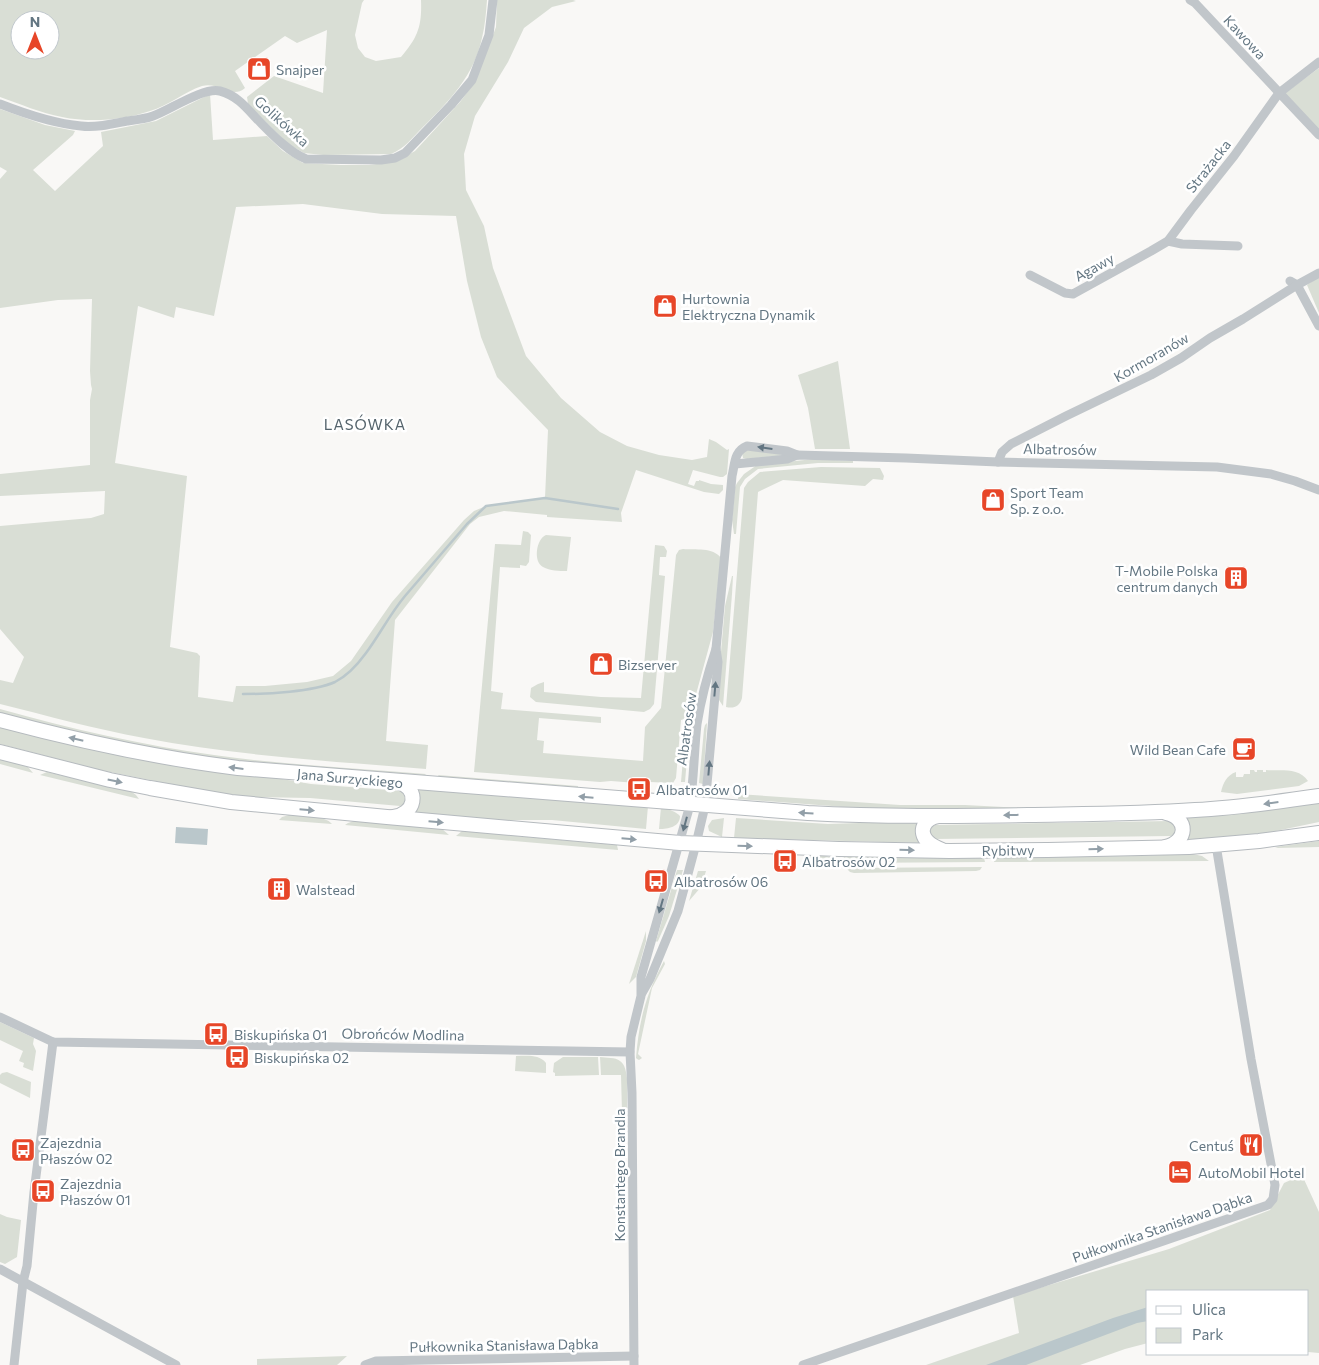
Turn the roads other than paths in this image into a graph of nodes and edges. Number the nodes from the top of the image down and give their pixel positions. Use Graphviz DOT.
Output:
graph roads {
  1 [pos="493,0"];
  2 [pos="1190,0"];
  3 [pos="1319,62"];
  4 [pos="1279,93"];
  5 [pos="0,104"];
  6 [pos="1319,135"];
  7 [pos="1168,240"];
  8 [pos="1238,246"];
  9 [pos="1319,273"];
  10 [pos="1030,275"];
  11 [pos="1293,283"];
  12 [pos="1319,326"];
  13 [pos="797,456"];
  14 [pos="736,459"];
  15 [pos="998,462"];
  16 [pos="1319,490"];
  17 [pos="716,649"];
  18 [pos="0,720"];
  19 [pos="0,752"];
  20 [pos="395,781"];
  21 [pos="1319,796"];
  22 [pos="690,805"];
  23 [pos="705,806"];
  24 [pos="1162,812"];
  25 [pos="938,816"];
  26 [pos="387,817"];
  27 [pos="1319,833"];
  28 [pos="680,843"];
  29 [pos="696,844"];
  30 [pos="1216,845"];
  31 [pos="1162,848"];
  32 [pos="950,851"];
  33 [pos="641,996"];
  34 [pos="0,1017"];
  35 [pos="53,1042"];
  36 [pos="630,1052"];
  37 [pos="0,1270"];
  38 [pos="23,1282"];
  39 [pos="634,1360"];
  40 [pos="14,1365"];
  41 [pos="176,1365"];
  42 [pos="365,1365"];
  43 [pos="803,1365"];
  1 -- 5 [label="street, Golikówka"];
  2 -- 4 [label="street, Kawowa"];
  3 -- 4 [label="street, Strażacka"];
  4 -- 6 [label="street, Kawowa"];
  4 -- 7 [label="street, Strażacka"];
  7 -- 8 [label="street"];
  7 -- 10 [label="street, Agawy"];
  9 -- 11 [label="street, Kormoranów"];
  11 -- 12 [label="street"];
  11 -- 15 [label="street, Kormoranów"];
  13 -- 14 [label="street, Albatrosów"];
  13 -- 14 [label="street, Albatrosów, one-way"];
  13 -- 15 [label="street, Albatrosów"];
  14 -- 17 [label="street, Albatrosów"];
  15 -- 16 [label="street, Albatrosów"];
  17 -- 22 [label="street, Albatrosów"];
  23 -- 17 [label="street, Albatrosów, one-way"];
  20 -- 18 [label="main road, Jana Surzyckiego, one-way"];
  19 -- 26 [label="main road, one-way"];
  22 -- 20 [label="main road, Jana Surzyckiego, one-way"];
  20 -- 26 [label="main road"];
  21 -- 24 [label="main road, one-way"];
  22 -- 23 [label="main road, Jana Surzyckiego"];
  22 -- 28 [label="street, Albatrosów, one-way"];
  25 -- 23 [label="main road, one-way"];
  23 -- 29 [label="street, Albatrosów"];
  24 -- 25 [label="main road, one-way"];
  24 -- 31 [label="main road"];
  25 -- 32 [label="main road"];
  26 -- 28 [label="main road, one-way"];
  27 -- 30 [label="main road, Rybitwy"];
  28 -- 29 [label="main road"];
  28 -- 33 [label="street, Konstantego Brandla, one-way"];
  29 -- 32 [label="main road, Rybitwy, one-way"];
  29 -- 33 [label="street, Konstantego Brandla"];
  30 -- 31 [label="main road, Rybitwy"];
  30 -- 43 [label="street, Pułkownika Stanisława Dąbka"];
  32 -- 31 [label="main road, Rybitwy, one-way"];
  33 -- 36 [label="street, Konstantego Brandla"];
  34 -- 35 [label="street, Obrońców Modlina"];
  35 -- 36 [label="street, Obrońców Modlina"];
  35 -- 38 [label="street"];
  36 -- 39 [label="street, Konstantego Brandla"];
  37 -- 38 [label="street"];
  38 -- 40 [label="street"];
  38 -- 41 [label="street"];
  39 -- 42 [label="street, Pułkownika Stanisława Dąbka"];
}
